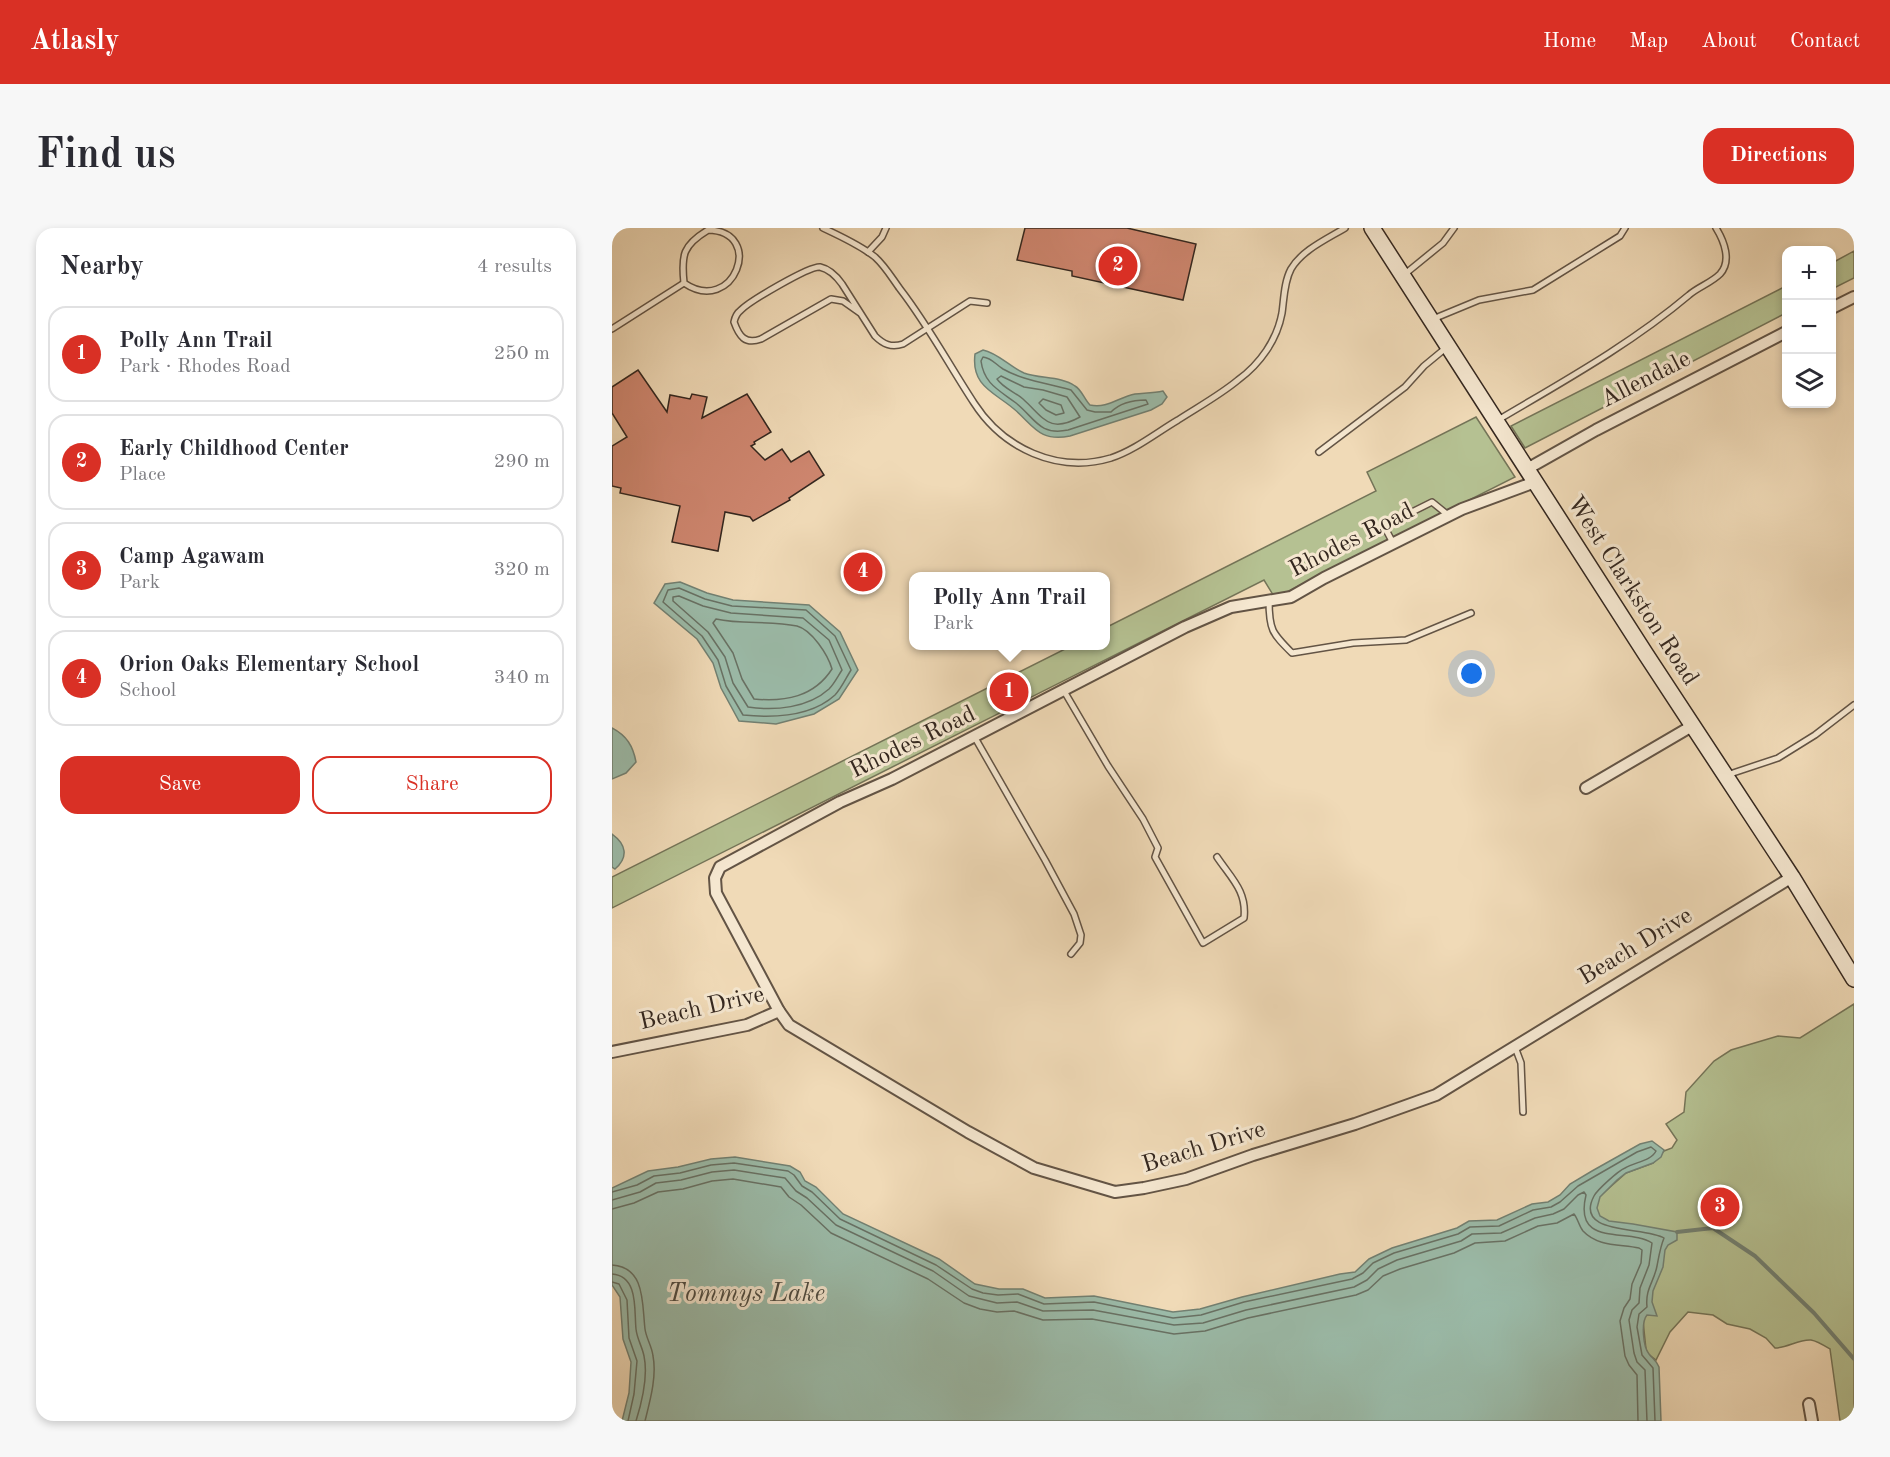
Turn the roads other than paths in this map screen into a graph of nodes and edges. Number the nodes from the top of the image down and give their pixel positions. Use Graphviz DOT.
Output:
graph roads {
  1 [pos="824,228"];
  2 [pos="886,228"];
  3 [pos="1345,228"];
  4 [pos="1372,228"];
  5 [pos="1454,228"];
  6 [pos="1625,228"];
  7 [pos="1716,228"];
  8 [pos="868,252"];
  9 [pos="1403,276"];
  10 [pos="684,283"];
  11 [pos="1854,297"];
  12 [pos="987,303"];
  13 [pos="1836,307"];
  14 [pos="860,313"];
  15 [pos="1431,320"];
  16 [pos="928,328"];
  17 [pos="612,329"];
  18 [pos="1782,334"];
  19 [pos="1448,346"];
  20 [pos="1497,421"];
  21 [pos="1319,452"];
  22 [pos="1527,468"];
  23 [pos="1535,482"];
  24 [pos="1449,516"];
  25 [pos="1393,543"];
  26 [pos="1269,600"];
  27 [pos="1471,613"];
  28 [pos="1064,691"];
  29 [pos="1854,705"];
  30 [pos="1692,726"];
  31 [pos="974,736"];
  32 [pos="1726,776"];
  33 [pos="1586,788"];
  34 [pos="1217,857"];
  35 [pos="1792,877"];
  36 [pos="1071,954"];
  37 [pos="1854,979"];
  38 [pos="779,1011"];
  39 [pos="1515,1047"];
  40 [pos="612,1052"];
  41 [pos="1523,1112"];
  42 [pos="1809,1404"];
  43 [pos="1812,1421"];
  1 -- 8 [label="lane"];
  2 -- 8 [label="lane"];
  3 -- 16 [label="lane"];
  4 -- 9 [label="main road, West Clarkston Road"];
  5 -- 9 [label="lane"];
  6 -- 15 [label="lane"];
  7 -- 20 [label="lane"];
  8 -- 16 [label="lane"];
  9 -- 15 [label="main road, West Clarkston Road"];
  10 -- 10 [label="lane"];
  10 -- 17 [label="lane"];
  11 -- 13 [label="street"];
  12 -- 16 [label="lane"];
  14 -- 14 [label="lane"];
  14 -- 16 [label="lane"];
  15 -- 19 [label="main road, West Clarkston Road"];
  18 -- 22 [label="street, Allendale"];
  19 -- 20 [label="main road, West Clarkston Road"];
  19 -- 21 [label="lane"];
  20 -- 22 [label="main road, West Clarkston Road"];
  22 -- 23 [label="main road, West Clarkston Road"];
  23 -- 24 [label="street, Rhodes Road"];
  23 -- 30 [label="main road, West Clarkston Road"];
  24 -- 25 [label="street, Rhodes Road"];
  24 -- 25 [label="lane"];
  25 -- 26 [label="street, Rhodes Road"];
  26 -- 27 [label="lane"];
  26 -- 28 [label="street, Rhodes Road"];
  28 -- 31 [label="street, Rhodes Road"];
  28 -- 34 [label="lane"];
  29 -- 32 [label="lane"];
  30 -- 32 [label="main road, West Clarkston Road"];
  30 -- 33 [label="street"];
  31 -- 36 [label="lane"];
  31 -- 38 [label="street, Rhodes Road"];
  32 -- 35 [label="main road, West Clarkston Road"];
  35 -- 37 [label="main road, West Clarkston Road"];
  35 -- 39 [label="street, Beach Drive"];
  38 -- 39 [label="street, Beach Drive"];
  38 -- 40 [label="street, Beach Drive"];
  39 -- 41 [label="lane"];
  42 -- 43 [label="street"];
}
